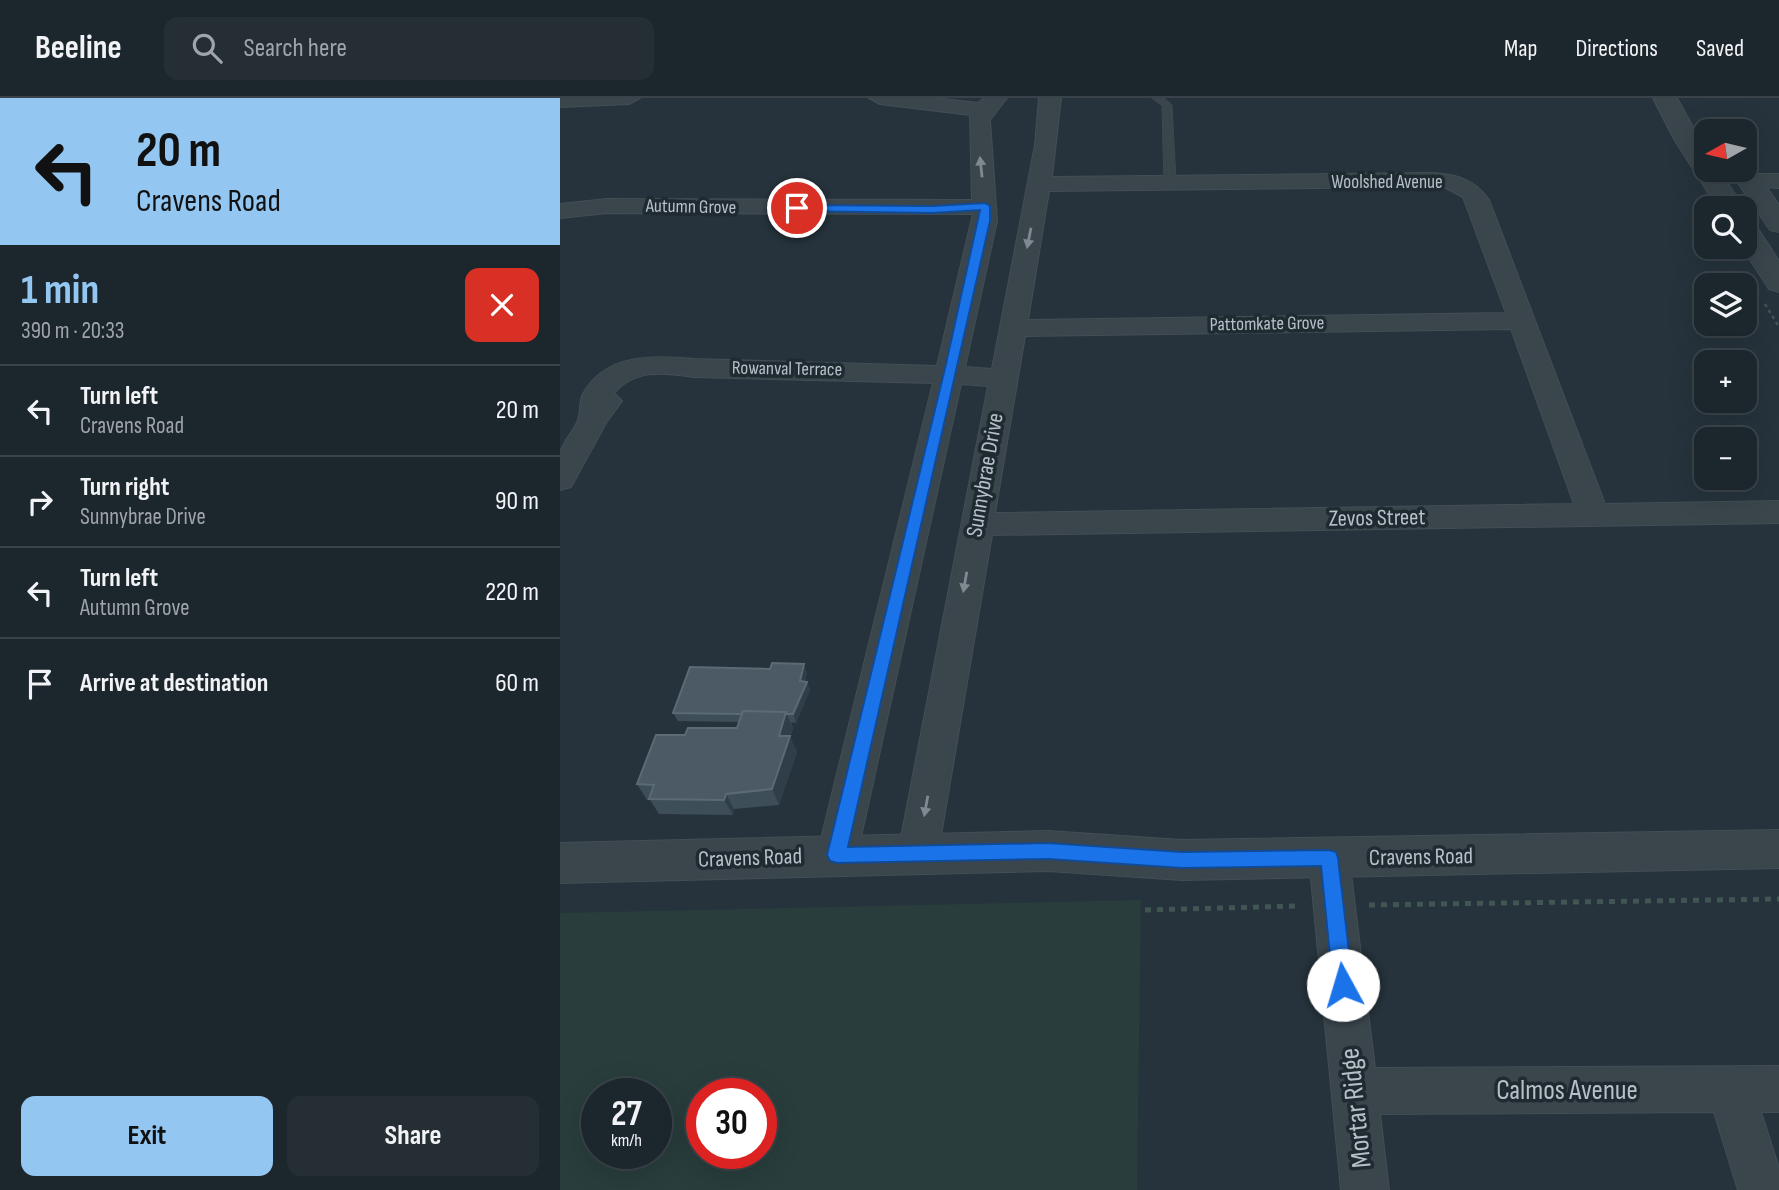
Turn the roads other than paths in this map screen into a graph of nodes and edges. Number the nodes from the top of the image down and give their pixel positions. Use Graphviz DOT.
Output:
graph roads {
  1 [pos="629,98"];
  2 [pos="880,98"];
  3 [pos="1050,98"];
  4 [pos="1157,98"];
  5 [pos="1665,98"];
  6 [pos="1683,98"];
  7 [pos="560,101"];
  8 [pos="989,104"];
  9 [pos="1701,119"];
  10 [pos="1757,177"];
  11 [pos="1779,181"];
  12 [pos="1751,182"];
  13 [pos="1170,183"];
  14 [pos="1039,184"];
  15 [pos="1723,196"];
  16 [pos="560,203"];
  17 [pos="607,206"];
  18 [pos="985,206"];
  19 [pos="560,211"];
  20 [pos="1779,224"];
  21 [pos="1757,249"];
  22 [pos="1779,283"];
  23 [pos="1522,321"];
  24 [pos="1012,328"];
  25 [pos="951,370"];
  26 [pos="1004,371"];
  27 [pos="564,466"];
  28 [pos="1779,512"];
  29 [pos="1593,514"];
  30 [pos="976,524"];
  31 [pos="1779,849"];
  32 [pos="918,853"];
  33 [pos="837,855"];
  34 [pos="1329,858"];
  35 [pos="560,863"];
  36 [pos="1779,1089"];
  37 [pos="1730,1090"];
  38 [pos="1354,1091"];
  39 [pos="1365,1190"];
  40 [pos="1762,1190"];
  1 -- 7 [label="street"];
  2 -- 8 [label="street"];
  3 -- 14 [label="street, Sunnybrae Drive"];
  4 -- 13 [label="lane"];
  5 -- 15 [label="street"];
  6 -- 9 [label="street"];
  18 -- 8 [label="street, one-way"];
  10 -- 11 [label="street"];
  12 -- 20 [label="street"];
  13 -- 14 [label="street, Woolshed Avenue"];
  13 -- 23 [label="street, Woolshed Avenue"];
  14 -- 24 [label="street, Sunnybrae Drive, one-way"];
  16 -- 17 [label="street, Autumn Grove"];
  17 -- 18 [label="street, Autumn Grove"];
  17 -- 19 [label="street, Autumn Grove"];
  18 -- 25 [label="street"];
  21 -- 22 [label="street"];
  23 -- 24 [label="street, Pattomkate Grove"];
  23 -- 29 [label="street, Woolshed Avenue"];
  24 -- 26 [label="street, Sunnybrae Drive"];
  25 -- 26 [label="street, Rowanval Terrace"];
  25 -- 27 [label="street, Rowanval Terrace"];
  25 -- 33 [label="street"];
  26 -- 30 [label="street, Sunnybrae Drive"];
  28 -- 29 [label="street, Zevos Street"];
  29 -- 30 [label="street, Zevos Street"];
  30 -- 32 [label="street, Sunnybrae Drive, one-way"];
  31 -- 34 [label="street, Cravens Road"];
  32 -- 33 [label="street, Cravens Road"];
  32 -- 34 [label="street, Cravens Road"];
  33 -- 35 [label="street, Cravens Road"];
  34 -- 38 [label="street, Mortar Ridge"];
  36 -- 37 [label="street, Calmos Avenue"];
  37 -- 38 [label="street, Calmos Avenue"];
  37 -- 40 [label="street"];
  38 -- 39 [label="street, Mortar Ridge"];
}
